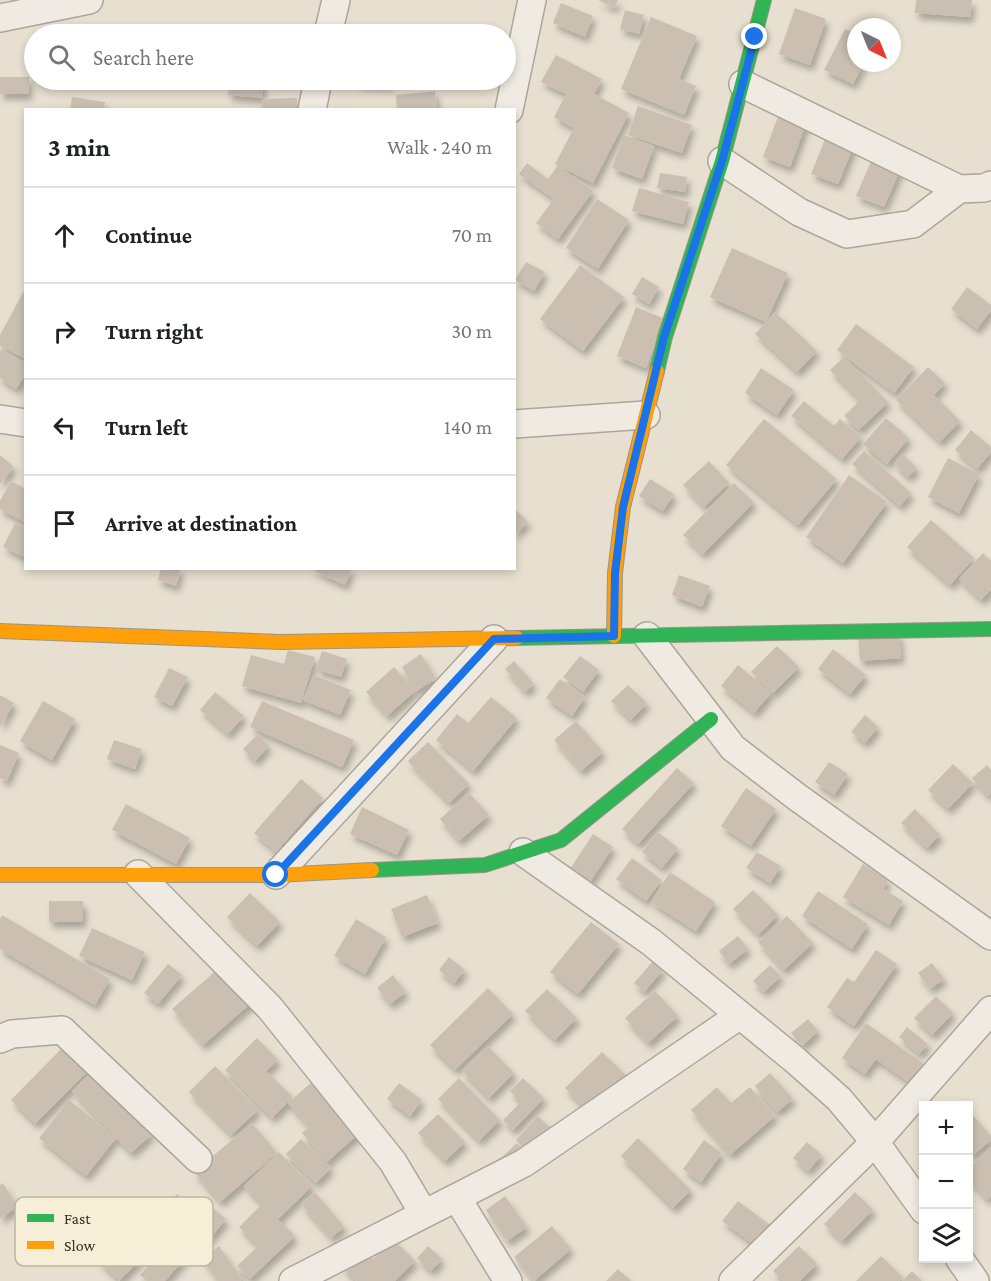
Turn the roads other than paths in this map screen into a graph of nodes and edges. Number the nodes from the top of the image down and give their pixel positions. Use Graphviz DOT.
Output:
graph roads {
  1 [pos="89,0"];
  2 [pos="336,0"];
  3 [pos="532,0"];
  4 [pos="764,0"];
  5 [pos="0,18"];
  6 [pos="330,24"];
  7 [pos="516,80"];
  8 [pos="743,84"];
  9 [pos="316,90"];
  10 [pos="514,90"];
  11 [pos="312,108"];
  12 [pos="510,108"];
  13 [pos="722,161"];
  14 [pos="991,185"];
  15 [pos="959,189"];
  16 [pos="646,415"];
  17 [pos="0,419"];
  18 [pos="24,423"];
  19 [pos="516,424"];
  20 [pos="991,629"];
  21 [pos="0,631"];
  22 [pos="614,636"];
  23 [pos="647,636"];
  24 [pos="494,639"];
  25 [pos="711,719"];
  26 [pos="523,852"];
  27 [pos="138,874"];
  28 [pos="0,875"];
  29 [pos="276,875"];
  30 [pos="991,936"];
  31 [pos="991,1010"];
  32 [pos="740,1015"];
  33 [pos="0,1039"];
  34 [pos="875,1142"];
  35 [pos="198,1159"];
  36 [pos="457,1198"];
  37 [pos="919,1202"];
  38 [pos="424,1214"];
  39 [pos="962,1263"];
  40 [pos="293,1281"];
  41 [pos="508,1281"];
  42 [pos="733,1281"];
  43 [pos="975,1281"];
  1 -- 5 [label="street"];
  2 -- 6 [label="street"];
  3 -- 7 [label="street"];
  4 -- 8 [label="street"];
  8 -- 13 [label="street"];
  8 -- 15 [label="street"];
  9 -- 11 [label="street"];
  10 -- 12 [label="street"];
  13 -- 15 [label="street"];
  13 -- 16 [label="street"];
  14 -- 15 [label="street"];
  16 -- 19 [label="street"];
  16 -- 22 [label="street"];
  17 -- 18 [label="street"];
  20 -- 23 [label="street"];
  21 -- 24 [label="street"];
  22 -- 23 [label="street"];
  22 -- 24 [label="street"];
  23 -- 25 [label="street"];
  24 -- 29 [label="street"];
  25 -- 26 [label="street"];
  25 -- 30 [label="street"];
  26 -- 29 [label="street"];
  26 -- 32 [label="street"];
  27 -- 28 [label="street"];
  27 -- 29 [label="street"];
  27 -- 38 [label="street"];
  31 -- 34 [label="street"];
  32 -- 34 [label="street"];
  32 -- 36 [label="street"];
  33 -- 35 [label="street"];
  34 -- 37 [label="street"];
  34 -- 42 [label="street"];
  36 -- 38 [label="street"];
  36 -- 41 [label="street"];
  38 -- 40 [label="street"];
  39 -- 43 [label="street"];
}
